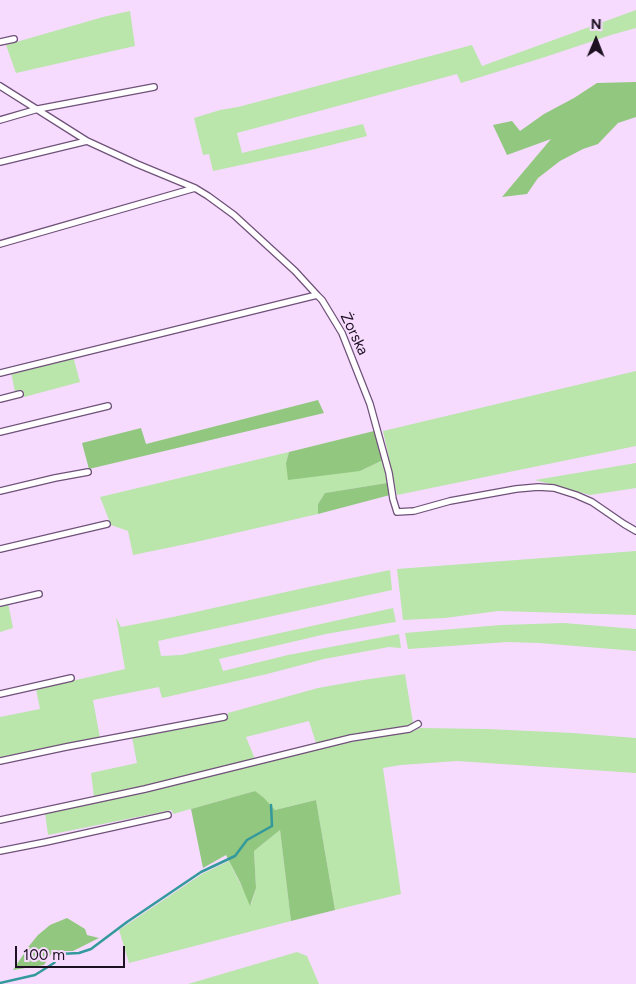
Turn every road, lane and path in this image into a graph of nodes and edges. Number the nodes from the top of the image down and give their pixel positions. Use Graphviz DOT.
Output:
graph roads {
  1 [pos="14,39"];
  2 [pos="0,42"];
  3 [pos="0,86"];
  4 [pos="154,87"];
  5 [pos="38,109"];
  6 [pos="0,120"];
  7 [pos="87,141"];
  8 [pos="0,162"];
  9 [pos="195,188"];
  10 [pos="0,244"];
  11 [pos="317,295"];
  12 [pos="0,373"];
  13 [pos="20,394"];
  14 [pos="0,399"];
  15 [pos="108,406"];
  16 [pos="0,432"];
  17 [pos="88,472"];
  18 [pos="0,491"];
  19 [pos="107,524"];
  20 [pos="636,531"];
  21 [pos="0,549"];
  22 [pos="39,594"];
  23 [pos="0,603"];
  24 [pos="71,678"];
  25 [pos="0,694"];
  26 [pos="224,717"];
  27 [pos="418,724"];
  28 [pos="0,761"];
  29 [pos="168,815"];
  30 [pos="0,820"];
  31 [pos="0,851"];
  1 -- 2 [label="street"];
  3 -- 5 [label="street, Żorska"];
  4 -- 5 [label="street"];
  5 -- 6 [label="street"];
  5 -- 7 [label="street, Żorska"];
  7 -- 8 [label="street"];
  7 -- 9 [label="street, Żorska"];
  9 -- 10 [label="street"];
  9 -- 11 [label="street, Żorska"];
  11 -- 12 [label="street"];
  11 -- 20 [label="street, Żorska"];
  13 -- 14 [label="street"];
  15 -- 16 [label="street"];
  17 -- 18 [label="street"];
  19 -- 21 [label="street"];
  22 -- 23 [label="street"];
  24 -- 25 [label="street"];
  26 -- 28 [label="street"];
  27 -- 30 [label="street"];
  29 -- 31 [label="street"];
}
